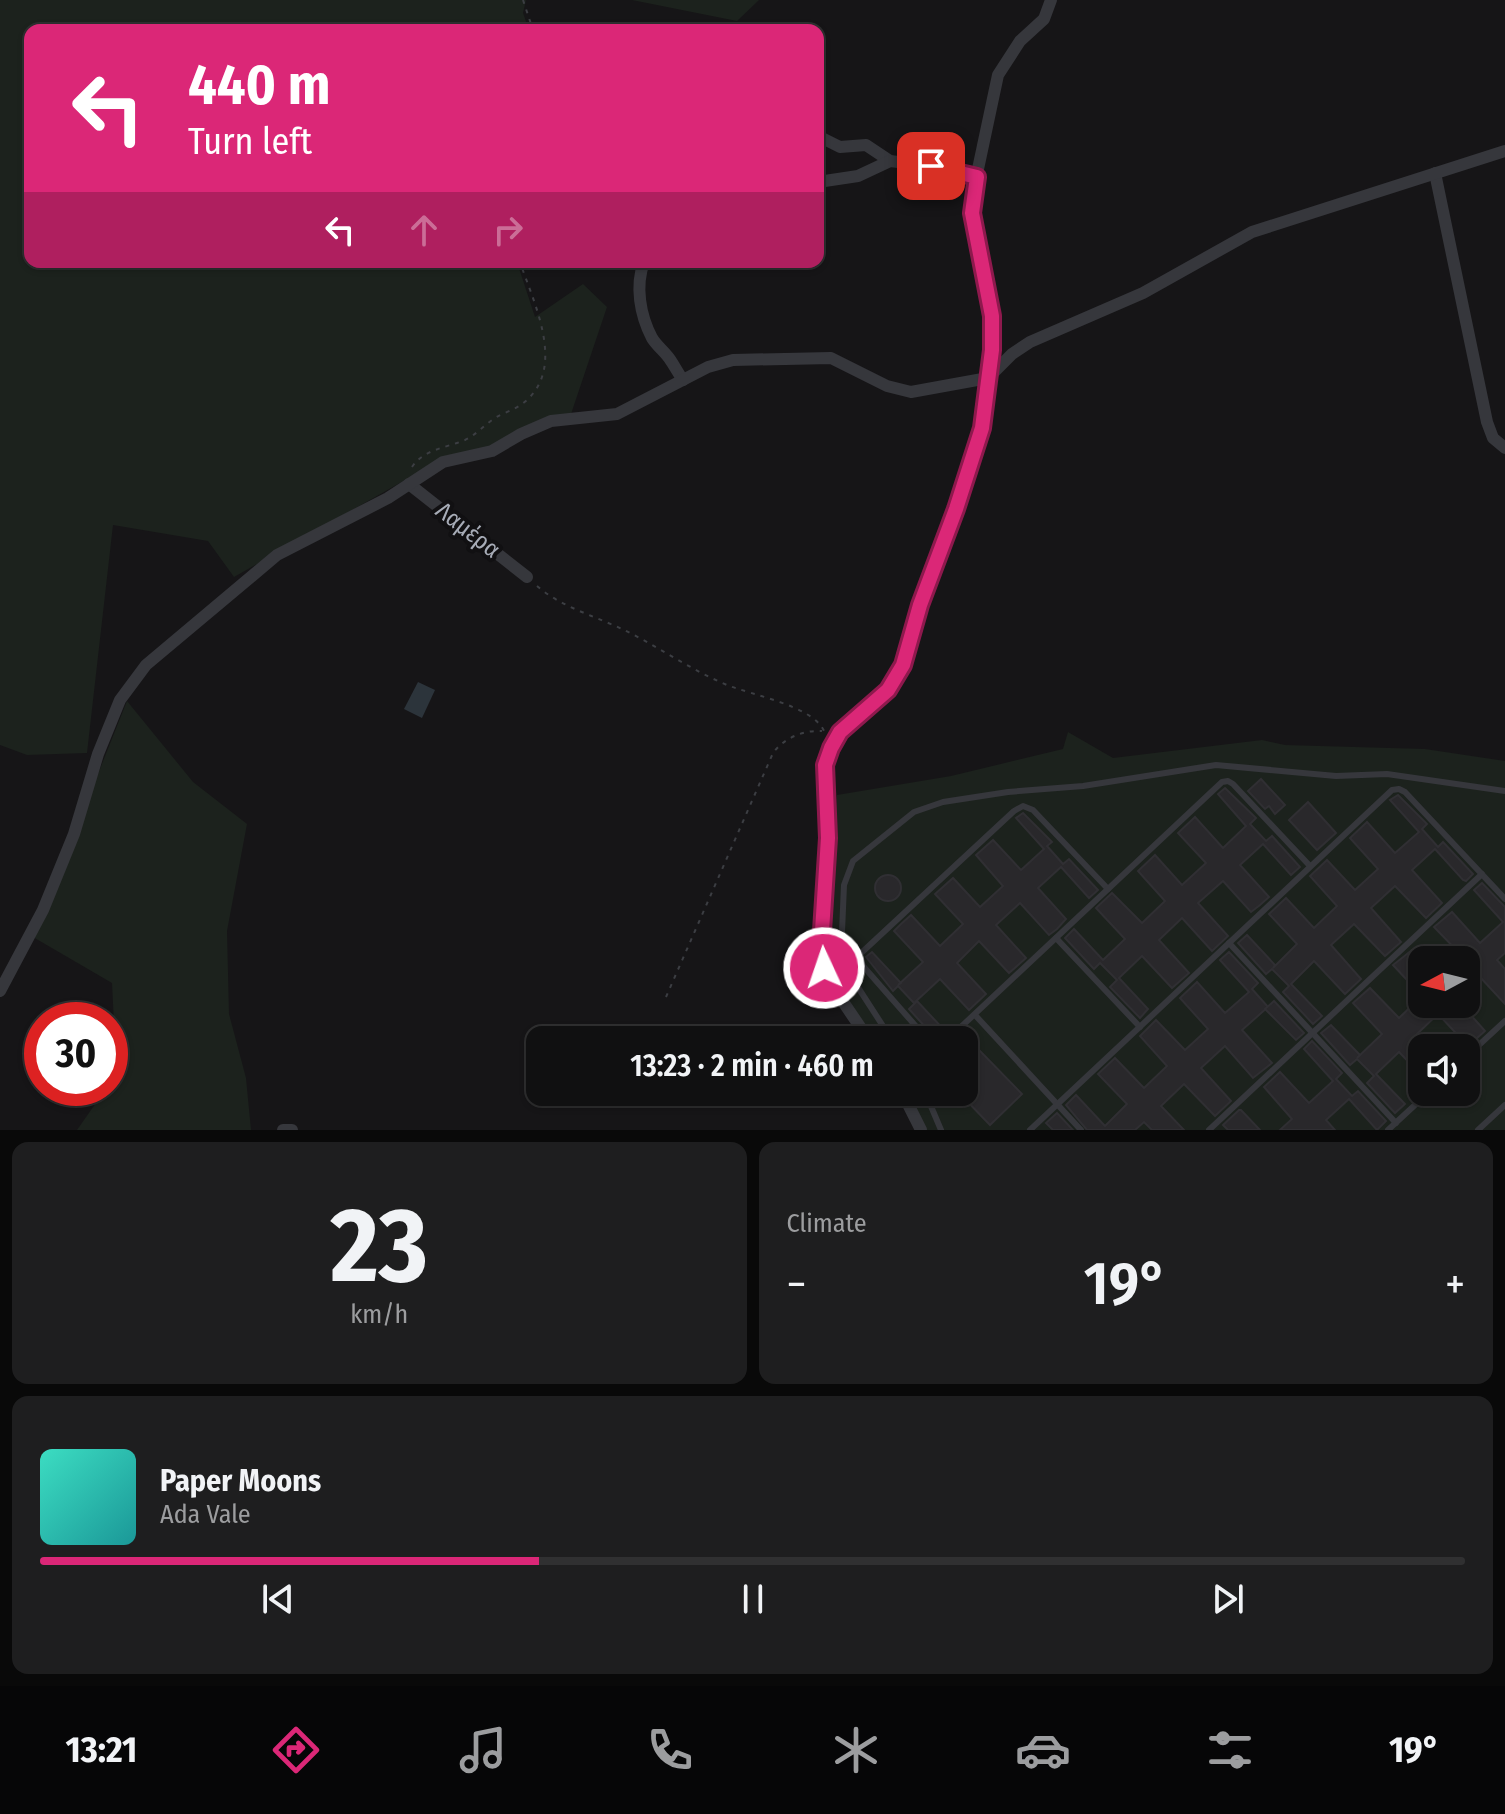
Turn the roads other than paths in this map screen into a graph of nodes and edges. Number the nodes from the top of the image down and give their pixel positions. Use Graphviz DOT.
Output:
graph roads {
  1 [pos="1051,0"];
  2 [pos="824,139"];
  3 [pos="1505,151"];
  4 [pos="890,161"];
  5 [pos="1435,173"];
  6 [pos="977,177"];
  7 [pos="824,181"];
  8 [pos="642,268"];
  9 [pos="988,378"];
  10 [pos="683,380"];
  11 [pos="1505,448"];
  12 [pos="409,484"];
  13 [pos="527,577"];
  14 [pos="1505,791"];
  15 [pos="1310,866"];
  16 [pos="1482,874"];
  17 [pos="1108,889"];
  18 [pos="1505,899"];
  19 [pos="1056,938"];
  20 [pos="1229,943"];
  21 [pos="0,991"];
  22 [pos="975,1015"];
  23 [pos="1505,1021"];
  24 [pos="859,1026"];
  25 [pos="883,1026"];
  26 [pos="916,1026"];
  27 [pos="963,1026"];
  28 [pos="1140,1027"];
  29 [pos="1312,1033"];
  30 [pos="1480,1044"];
  31 [pos="1057,1104"];
  32 [pos="1505,1105"];
  33 [pos="909,1106"];
  34 [pos="931,1106"];
  35 [pos="1414,1106"];
  36 [pos="1396,1123"];
  37 [pos="283,1130"];
  38 [pos="292,1130"];
  39 [pos="921,1130"];
  40 [pos="941,1130"];
  41 [pos="1030,1130"];
  42 [pos="1081,1130"];
  43 [pos="1209,1130"];
  44 [pos="1388,1130"];
  45 [pos="1478,1130"];
  1 -- 6 [label="street"];
  2 -- 4 [label="street"];
  3 -- 5 [label="street"];
  4 -- 6 [label="street"];
  4 -- 7 [label="street"];
  5 -- 9 [label="street"];
  5 -- 11 [label="street"];
  6 -- 9 [label="street"];
  8 -- 10 [label="street"];
  9 -- 10 [label="street"];
  9 -- 24 [label="street"];
  10 -- 12 [label="street"];
  12 -- 13 [label="street, Λαμέρα"];
  12 -- 21 [label="street"];
  14 -- 25 [label="lane"];
  15 -- 16 [label="lane"];
  15 -- 17 [label="lane"];
  15 -- 20 [label="lane"];
  16 -- 18 [label="lane"];
  16 -- 29 [label="lane"];
  17 -- 19 [label="lane"];
  17 -- 26 [label="lane"];
  19 -- 22 [label="lane"];
  19 -- 28 [label="lane"];
  20 -- 28 [label="lane"];
  20 -- 29 [label="lane"];
  22 -- 27 [label="lane"];
  22 -- 31 [label="lane"];
  23 -- 30 [label="lane"];
  28 -- 31 [label="lane"];
  29 -- 36 [label="lane"];
  29 -- 43 [label="lane"];
  31 -- 41 [label="lane"];
  31 -- 42 [label="lane"];
  32 -- 45 [label="lane"];
  33 -- 39 [label="street"];
  34 -- 40 [label="lane"];
  35 -- 36 [label="lane"];
  36 -- 44 [label="lane"];
  37 -- 38 [label="street"];
}
